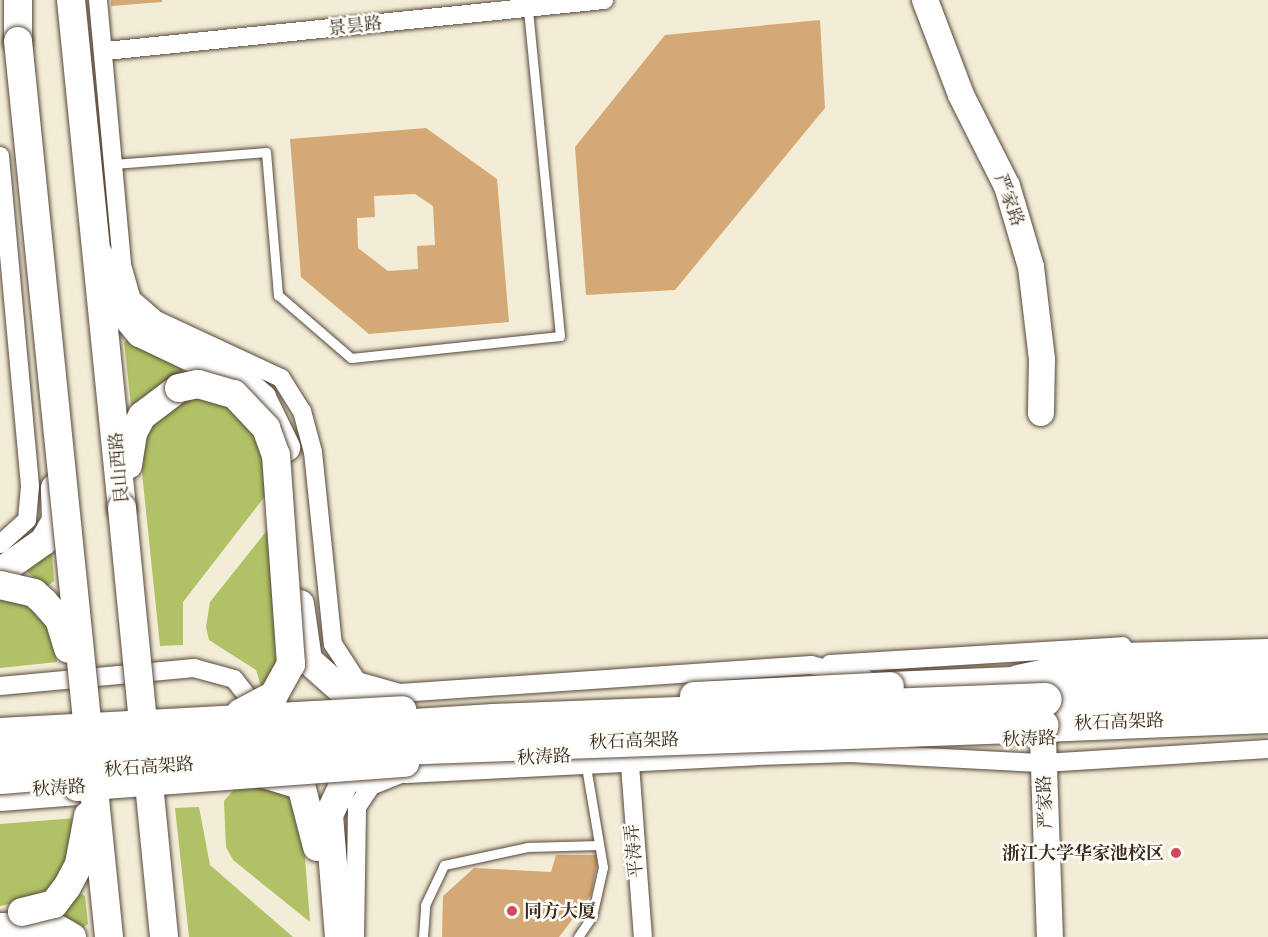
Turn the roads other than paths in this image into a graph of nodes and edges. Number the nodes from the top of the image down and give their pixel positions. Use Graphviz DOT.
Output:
graph roads {
  1 [pos="10,0"];
  2 [pos="18,0"];
  3 [pos="98,0"];
  4 [pos="604,0"];
  5 [pos="925,0"];
  6 [pos="72,5"];
  7 [pos="528,8"];
  8 [pos="18,41"];
  9 [pos="106,51"];
  10 [pos="0,156"];
  11 [pos="115,164"];
  12 [pos="99,255"];
  13 [pos="52,384"];
  14 [pos="1041,414"];
  15 [pos="123,508"];
  16 [pos="0,544"];
  17 [pos="0,572"];
  18 [pos="0,585"];
  19 [pos="1268,639"];
  20 [pos="1268,656"];
  21 [pos="811,665"];
  22 [pos="1268,672"];
  23 [pos="1018,681"];
  24 [pos="0,686"];
  25 [pos="890,686"];
  26 [pos="1268,690"];
  27 [pos="84,700"];
  28 [pos="395,711"];
  29 [pos="246,723"];
  30 [pos="0,732"];
  31 [pos="1267,735"];
  32 [pos="0,751"];
  33 [pos="1044,751"];
  34 [pos="630,765"];
  35 [pos="586,766"];
  36 [pos="396,769"];
  37 [pos="264,774"];
  38 [pos="0,777"];
  39 [pos="94,781"];
  40 [pos="0,792"];
  41 [pos="0,802"];
  42 [pos="599,845"];
  43 [pos="0,914"];
  44 [pos="0,927"];
  45 [pos="72,937"];
  46 [pos="109,937"];
  47 [pos="164,937"];
  48 [pos="324,937"];
  49 [pos="339,937"];
  50 [pos="355,937"];
  51 [pos="423,937"];
  52 [pos="578,937"];
  53 [pos="643,937"];
  54 [pos="1050,937"];
  1 -- 8 [label="street"];
  2 -- 8 [label="main road"];
  3 -- 9 [label="street"];
  4 -- 7 [label="street, 景昙路"];
  5 -- 14 [label="street, 严家路"];
  6 -- 12 [label="main road, 艮山西路"];
  7 -- 9 [label="street, 景昙路"];
  7 -- 11 [label="lane"];
  8 -- 13 [label="main road, bridge"];
  9 -- 11 [label="street"];
  10 -- 16 [label="street"];
  11 -- 28 [label="street"];
  12 -- 15 [label="main road, 艮山西路"];
  12 -- 28 [label="main road"];
  13 -- 17 [label="main road, bridge"];
  13 -- 27 [label="main road, bridge"];
  15 -- 29 [label="main road, bridge"];
  15 -- 47 [label="main road, 艮山西路, bridge"];
  18 -- 27 [label="main road, bridge"];
  19 -- 21 [label="street"];
  20 -- 23 [label="highway"];
  21 -- 25 [label="street"];
  21 -- 28 [label="street"];
  22 -- 23 [label="main road"];
  23 -- 25 [label="main road"];
  24 -- 29 [label="street"];
  25 -- 28 [label="main road, bridge"];
  26 -- 32 [label="highway, 秋石高架路, bridge"];
  27 -- 39 [label="main road, bridge"];
  28 -- 29 [label="main road, bridge"];
  28 -- 36 [label="street"];
  29 -- 30 [label="main road, bridge"];
  29 -- 41 [label="street"];
  31 -- 33 [label="highway"];
  31 -- 38 [label="highway, 秋石高架路, bridge"];
  33 -- 34 [label="street"];
  33 -- 36 [label="main road, 秋涛路, bridge"];
  33 -- 54 [label="street, 严家路"];
  34 -- 35 [label="street"];
  34 -- 53 [label="street, 平涛弄"];
  35 -- 36 [label="street"];
  35 -- 42 [label="lane"];
  36 -- 37 [label="main road, 秋涛路, bridge"];
  36 -- 49 [label="main road, bridge"];
  36 -- 50 [label="street"];
  37 -- 40 [label="main road, 秋涛路, bridge"];
  37 -- 48 [label="main road, bridge"];
  39 -- 43 [label="main road, bridge"];
  39 -- 46 [label="main road, bridge"];
  42 -- 51 [label="lane"];
  42 -- 52 [label="lane"];
  44 -- 45 [label="main road"];
}
